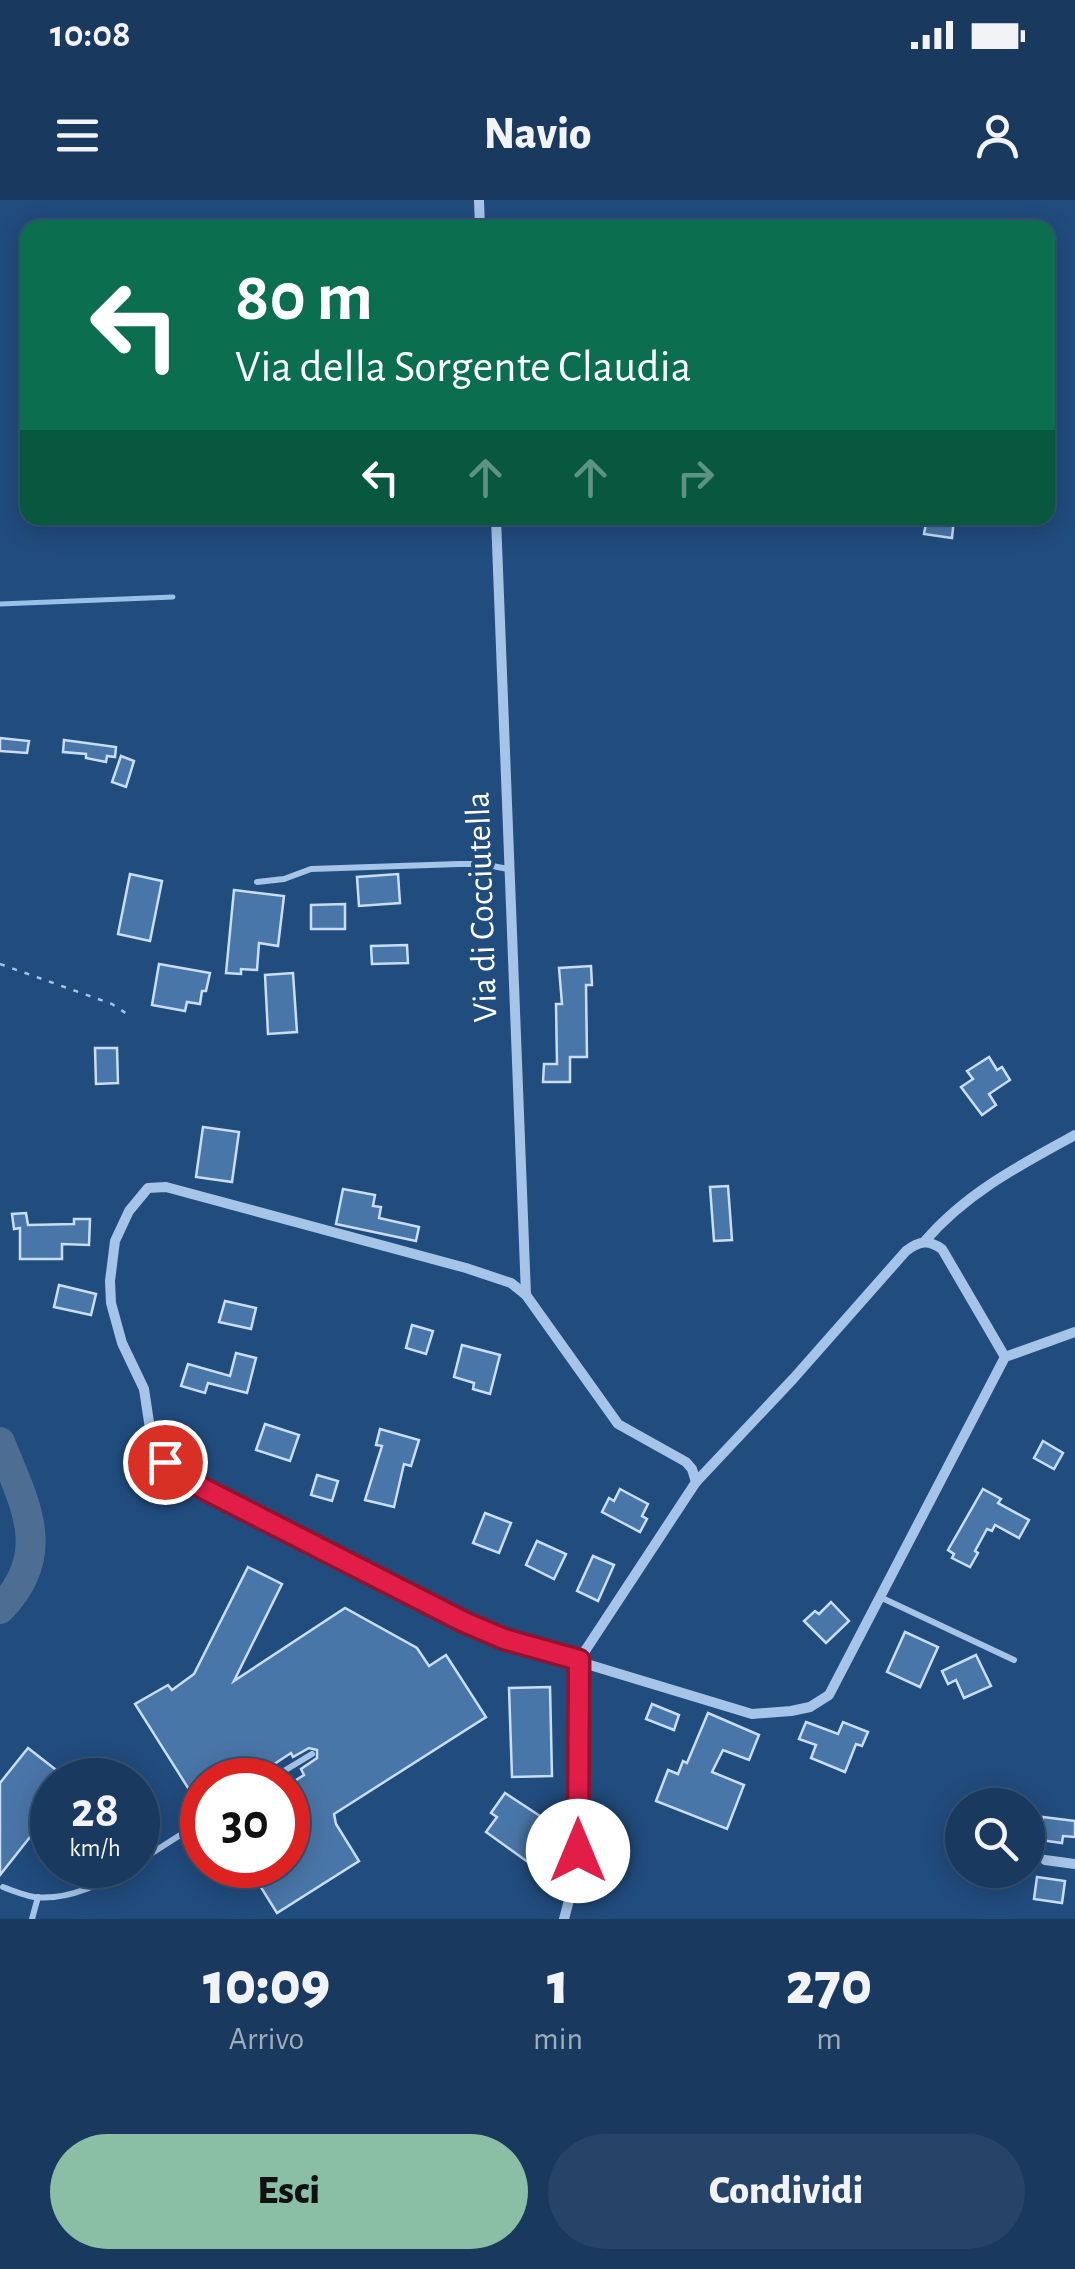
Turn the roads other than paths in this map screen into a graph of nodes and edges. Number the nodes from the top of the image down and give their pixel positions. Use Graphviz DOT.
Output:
graph roads {
  1 [pos="496,525"];
  2 [pos="508,869"];
  3 [pos="257,882"];
  4 [pos="1075,1135"];
  5 [pos="925,1241"];
  6 [pos="526,1295"];
  7 [pos="1075,1332"];
  8 [pos="1005,1357"];
  9 [pos="696,1482"];
  10 [pos="879,1596"];
  11 [pos="579,1660"];
  12 [pos="1014,1660"];
  13 [pos="312,1754"];
  14 [pos="305,1758"];
  15 [pos="1045,1860"];
  16 [pos="1075,1864"];
  17 [pos="3,1887"];
  18 [pos="89,1888"];
  19 [pos="38,1897"];
  20 [pos="32,1919"];
  21 [pos="564,1919"];
  1 -- 2 [label="street, Via di Cocciutella"];
  2 -- 3 [label="lane"];
  2 -- 6 [label="street, Via di Cocciutella"];
  4 -- 5 [label="street"];
  5 -- 8 [label="street"];
  5 -- 9 [label="street"];
  6 -- 9 [label="street"];
  6 -- 11 [label="street"];
  7 -- 8 [label="street"];
  8 -- 10 [label="street"];
  9 -- 11 [label="street"];
  10 -- 11 [label="street"];
  10 -- 12 [label="lane"];
  11 -- 21 [label="street"];
  13 -- 14 [label="lane"];
  15 -- 16 [label="street"];
  17 -- 19 [label="lane"];
  18 -- 19 [label="lane"];
  19 -- 20 [label="lane"];
}
